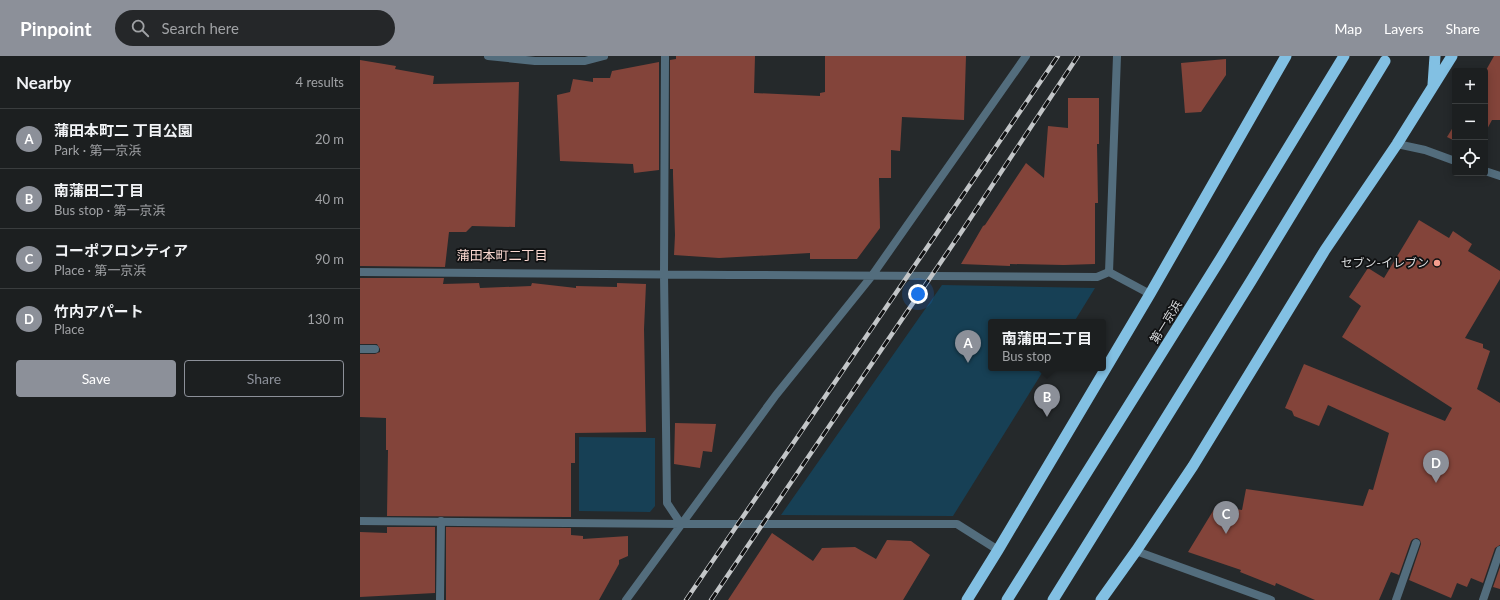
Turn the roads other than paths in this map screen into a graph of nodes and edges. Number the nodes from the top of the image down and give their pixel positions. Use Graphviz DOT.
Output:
graph roads {
  1 [pos="488,56"];
  2 [pos="604,56"];
  3 [pos="665,56"];
  4 [pos="1026,56"];
  5 [pos="1117,56"];
  6 [pos="1286,56"];
  7 [pos="1344,56"];
  8 [pos="1435,56"];
  9 [pos="1452,56"];
  10 [pos="535,58"];
  11 [pos="1385,61"];
  12 [pos="1433,89"];
  13 [pos="1397,144"];
  14 [pos="1452,160"];
  15 [pos="1488,172"];
  16 [pos="1500,176"];
  17 [pos="360,272"];
  18 [pos="1109,272"];
  19 [pos="664,274"];
  20 [pos="871,277"];
  21 [pos="1150,294"];
  22 [pos="360,349"];
  23 [pos="375,349"];
  24 [pos="1106,368"];
  25 [pos="1104,371"];
  26 [pos="360,521"];
  27 [pos="441,521"];
  28 [pos="681,524"];
  29 [pos="1416,543"];
  30 [pos="998,550"];
  31 [pos="1500,550"];
  32 [pos="1136,551"];
  33 [pos="440,600"];
  34 [pos="626,600"];
  35 [pos="966,600"];
  36 [pos="1007,600"];
  37 [pos="1053,600"];
  38 [pos="1101,600"];
  39 [pos="1271,600"];
  40 [pos="1396,600"];
  41 [pos="1483,600"];
  1 -- 10 [label="street"];
  2 -- 10 [label="street"];
  3 -- 19 [label="street"];
  4 -- 20 [label="street"];
  5 -- 18 [label="street"];
  6 -- 21 [label="highway"];
  7 -- 36 [label="highway, 第一京浜"];
  8 -- 12 [label="highway"];
  9 -- 12 [label="highway"];
  11 -- 37 [label="highway"];
  12 -- 13 [label="highway"];
  13 -- 14 [label="street"];
  13 -- 32 [label="highway"];
  15 -- 16 [label="street"];
  17 -- 19 [label="street"];
  18 -- 20 [label="street"];
  18 -- 21 [label="street"];
  19 -- 20 [label="street"];
  19 -- 28 [label="street"];
  20 -- 28 [label="street"];
  21 -- 24 [label="highway"];
  22 -- 23 [label="street"];
  25 -- 30 [label="highway"];
  26 -- 27 [label="street"];
  27 -- 28 [label="street"];
  27 -- 33 [label="street"];
  28 -- 30 [label="street"];
  28 -- 34 [label="street"];
  29 -- 40 [label="street"];
  30 -- 35 [label="highway"];
  31 -- 41 [label="street"];
  32 -- 38 [label="highway"];
  32 -- 39 [label="street"];
}
